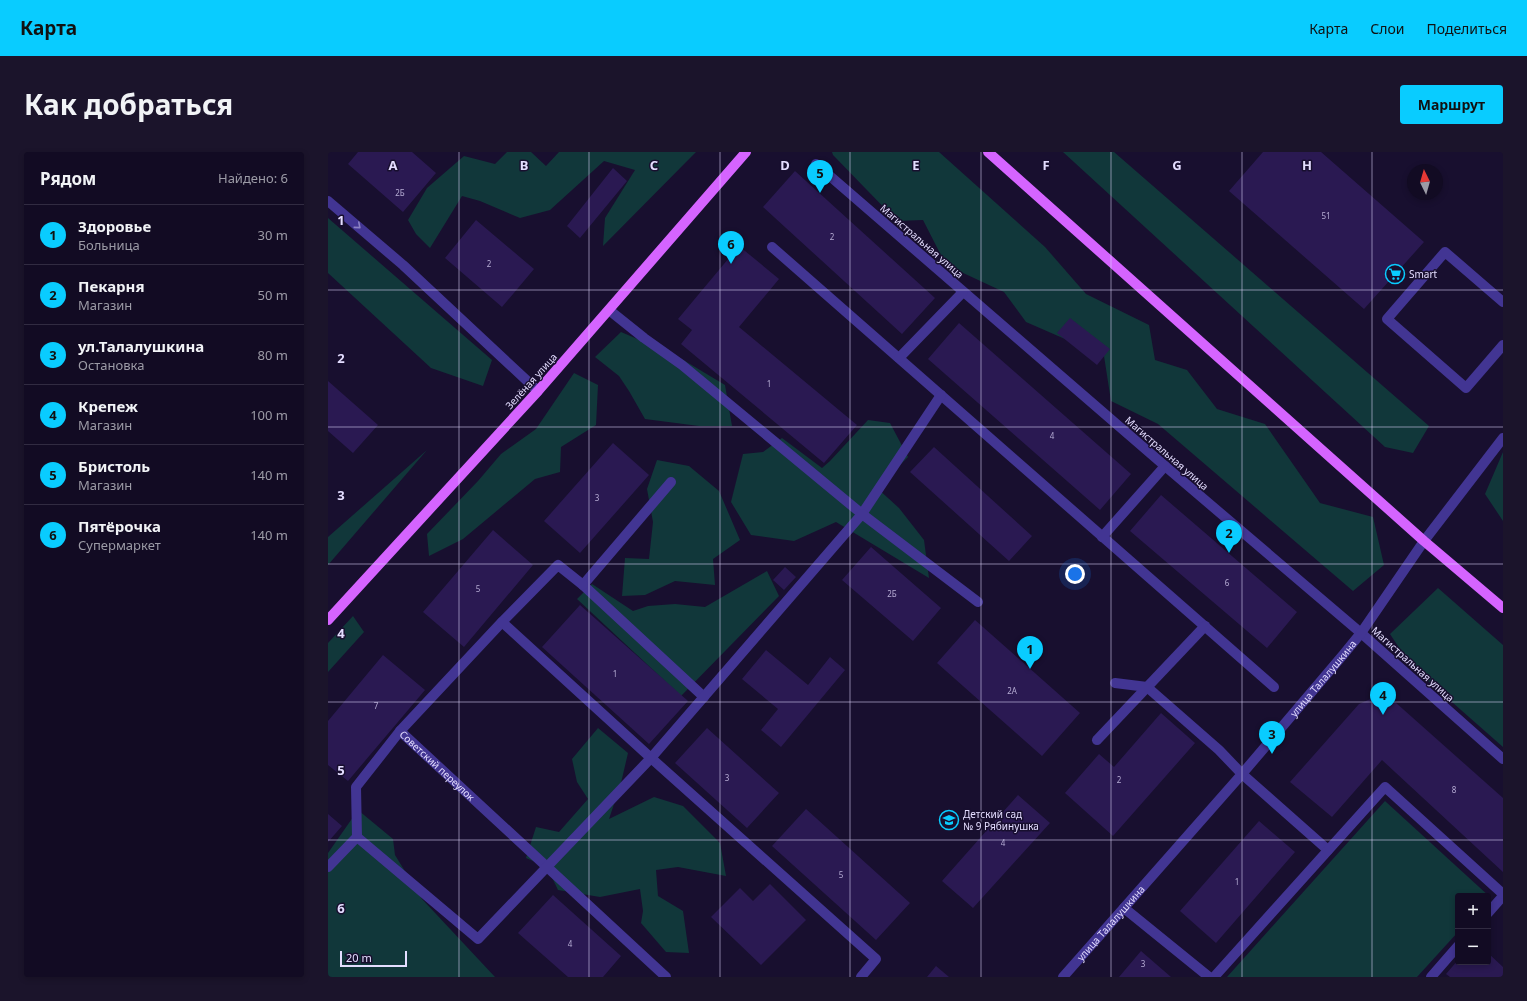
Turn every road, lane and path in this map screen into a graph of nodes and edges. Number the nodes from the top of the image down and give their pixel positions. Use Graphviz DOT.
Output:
graph roads {
  1 [pos="746,152"];
  2 [pos="988,152"];
  3 [pos="816,164"];
  4 [pos="328,201"];
  5 [pos="772,247"];
  6 [pos="963,292"];
  7 [pos="1503,302"];
  8 [pos="609,310"];
  9 [pos="1503,345"];
  10 [pos="899,358"];
  11 [pos="538,391"];
  12 [pos="941,395"];
  13 [pos="1503,438"];
  14 [pos="1165,466"];
  15 [pos="671,482"];
  16 [pos="862,514"];
  17 [pos="1102,537"];
  18 [pos="1424,541"];
  19 [pos="583,585"];
  20 [pos="978,602"];
  21 [pos="1503,608"];
  22 [pos="328,620"];
  23 [pos="502,622"];
  24 [pos="1204,626"];
  25 [pos="1361,633"];
  26 [pos="1115,683"];
  27 [pos="1148,687"];
  28 [pos="1274,687"];
  29 [pos="704,697"];
  30 [pos="400,731"];
  31 [pos="1097,740"];
  32 [pos="651,758"];
  33 [pos="1503,759"];
  34 [pos="1242,774"];
  35 [pos="357,838"];
  36 [pos="1328,850"];
  37 [pos="328,867"];
  38 [pos="547,867"];
  39 [pos="1503,895"];
  40 [pos="1124,908"];
  41 [pos="1491,909"];
  42 [pos="1455,949"];
  43 [pos="666,977"];
  44 [pos="861,977"];
  45 [pos="1064,977"];
  46 [pos="1209,977"];
  47 [pos="1214,977"];
  48 [pos="1430,977"];
  1 -- 8 [label="main road, Зелёная улица"];
  2 -- 18 [label="main road"];
  3 -- 6 [label="street, Магистральная улица"];
  4 -- 11 [label="street, one-way"];
  5 -- 10 [label="street"];
  6 -- 10 [label="street"];
  6 -- 14 [label="street, Магистральная улица"];
  7 -- 9 [label="street"];
  8 -- 11 [label="main road, Зелёная улица"];
  8 -- 16 [label="street"];
  10 -- 12 [label="street"];
  11 -- 22 [label="main road, Зелёная улица"];
  12 -- 16 [label="street"];
  12 -- 17 [label="street"];
  13 -- 18 [label="street, улица Талалушкина"];
  14 -- 17 [label="street"];
  14 -- 25 [label="street, Магистральная улица"];
  15 -- 19 [label="street"];
  16 -- 20 [label="street"];
  16 -- 29 [label="street"];
  17 -- 24 [label="street"];
  18 -- 21 [label="main road"];
  18 -- 25 [label="street, улица Талалушкина"];
  19 -- 23 [label="street, Советский переулок"];
  19 -- 29 [label="street"];
  23 -- 30 [label="street, Советский переулок"];
  23 -- 32 [label="street"];
  24 -- 27 [label="street"];
  24 -- 28 [label="street"];
  25 -- 33 [label="street, Магистральная улица"];
  25 -- 34 [label="street, улица Талалушкина"];
  26 -- 27 [label="street"];
  27 -- 31 [label="street"];
  27 -- 34 [label="street"];
  29 -- 32 [label="street"];
  30 -- 35 [label="street"];
  30 -- 38 [label="street, Советский переулок"];
  32 -- 38 [label="street"];
  32 -- 44 [label="street"];
  34 -- 36 [label="street"];
  34 -- 40 [label="street, улица Талалушкина"];
  35 -- 37 [label="street"];
  35 -- 38 [label="street"];
  36 -- 39 [label="street"];
  36 -- 47 [label="street"];
  38 -- 43 [label="street, Советский переулок"];
  39 -- 41 [label="street"];
  40 -- 45 [label="street, улица Талалушкина"];
  40 -- 46 [label="street"];
  42 -- 48 [label="street"];
}
